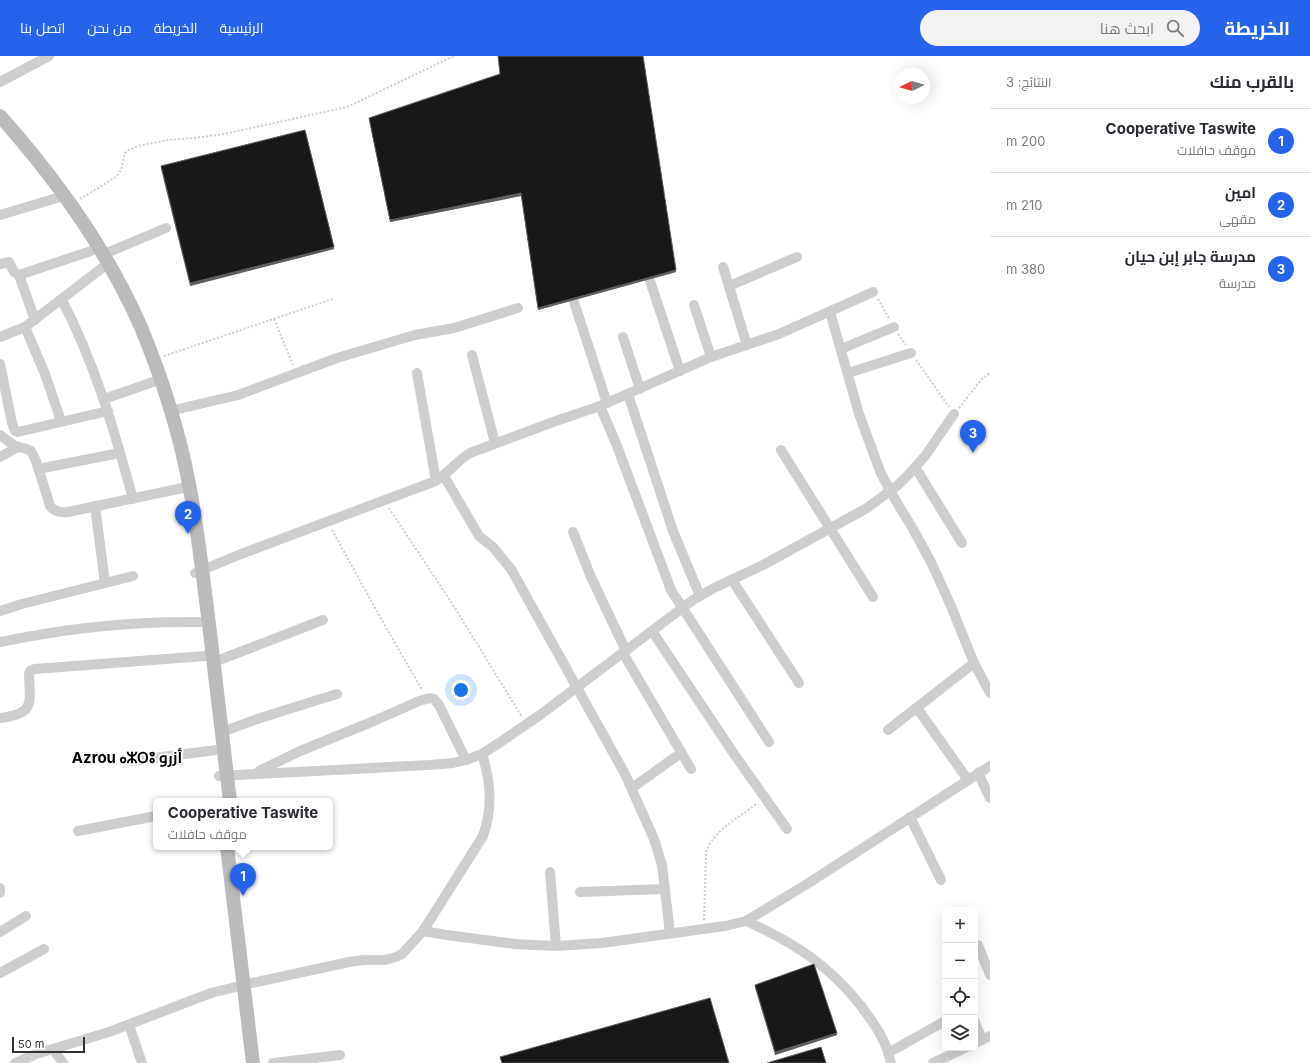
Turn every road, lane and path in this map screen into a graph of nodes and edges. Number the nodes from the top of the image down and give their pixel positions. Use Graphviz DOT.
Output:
graph roads {
  1 [pos="49,56"];
  2 [pos="454,56"];
  3 [pos="0,82"];
  4 [pos="0,116"];
  5 [pos="0,128"];
  6 [pos="57,198"];
  7 [pos="71,204"];
  8 [pos="0,215"];
  9 [pos="166,228"];
  10 [pos="98,253"];
  11 [pos="797,257"];
  12 [pos="0,264"];
  13 [pos="723,267"];
  14 [pos="102,268"];
  15 [pos="19,275"];
  16 [pos="650,282"];
  17 [pos="729,286"];
  18 [pos="873,292"];
  19 [pos="333,299"];
  20 [pos="62,300"];
  21 [pos="574,302"];
  22 [pos="694,305"];
  23 [pos="518,308"];
  24 [pos="830,312"];
  25 [pos="274,319"];
  26 [pos="35,320"];
  27 [pos="25,327"];
  28 [pos="894,327"];
  29 [pos="0,337"];
  30 [pos="623,337"];
  31 [pos="747,345"];
  32 [pos="840,349"];
  33 [pos="911,353"];
  34 [pos="472,355"];
  35 [pos="711,356"];
  36 [pos="154,360"];
  37 [pos="0,364"];
  38 [pos="680,371"];
  39 [pos="296,373"];
  40 [pos="417,373"];
  41 [pos="848,373"];
  42 [pos="990,373"];
  43 [pos="153,382"];
  44 [pos="640,389"];
  45 [pos="628,394"];
  46 [pos="104,399"];
  47 [pos="603,405"];
  48 [pos="108,411"];
  49 [pos="170,411"];
  50 [pos="954,414"];
  51 [pos="61,422"];
  52 [pos="0,435"];
  53 [pos="495,443"];
  54 [pos="18,447"];
  55 [pos="781,450"];
  56 [pos="120,453"];
  57 [pos="0,457"];
  58 [pos="915,467"];
  59 [pos="38,469"];
  60 [pos="440,478"];
  61 [pos="183,488"];
  62 [pos="890,491"];
  63 [pos="133,499"];
  64 [pos="385,501"];
  65 [pos="95,506"];
  66 [pos="328,522"];
  67 [pos="830,529"];
  68 [pos="572,532"];
  69 [pos="962,543"];
  70 [pos="199,572"];
  71 [pos="133,576"];
  72 [pos="732,580"];
  73 [pos="105,583"];
  74 [pos="700,596"];
  75 [pos="873,597"];
  76 [pos="682,608"];
  77 [pos="0,611"];
  78 [pos="323,620"];
  79 [pos="201,622"];
  80 [pos="652,631"];
  81 [pos="0,642"];
  82 [pos="624,652"];
  83 [pos="209,659"];
  84 [pos="974,663"];
  85 [pos="799,683"];
  86 [pos="577,687"];
  87 [pos="990,693"];
  88 [pos="337,694"];
  89 [pos="427,698"];
  90 [pos="917,708"];
  91 [pos="0,718"];
  92 [pos="527,725"];
  93 [pos="888,730"];
  94 [pos="222,732"];
  95 [pos="770,742"];
  96 [pos="216,750"];
  97 [pos="681,753"];
  98 [pos="482,754"];
  99 [pos="466,760"];
  100 [pos="131,761"];
  101 [pos="990,766"];
  102 [pos="691,769"];
  103 [pos="256,773"];
  104 [pos="978,773"];
  105 [pos="223,775"];
  106 [pos="968,780"];
  107 [pos="632,788"];
  108 [pos="764,797"];
  109 [pos="221,798"];
  110 [pos="229,798"];
  111 [pos="990,798"];
  112 [pos="153,817"];
  113 [pos="910,817"];
  114 [pos="787,829"];
  115 [pos="78,832"];
  116 [pos="227,850"];
  117 [pos="236,850"];
  118 [pos="550,872"];
  119 [pos="941,880"];
  120 [pos="0,888"];
  121 [pos="665,888"];
  122 [pos="580,892"];
  123 [pos="0,893"];
  124 [pos="26,916"];
  125 [pos="746,920"];
  126 [pos="704,929"];
  127 [pos="424,931"];
  128 [pos="0,932"];
  129 [pos="670,933"];
  130 [pos="978,945"];
  131 [pos="556,946"];
  132 [pos="44,949"];
  133 [pos="0,973"];
  134 [pos="990,975"];
  135 [pos="248,984"];
  136 [pos="942,1023"];
  137 [pos="129,1025"];
  138 [pos="978,1030"];
  139 [pos="982,1040"];
  140 [pos="53,1049"];
  141 [pos="959,1051"];
  142 [pos="340,1055"];
  143 [pos="890,1058"];
  144 [pos="15,1063"];
  145 [pos="64,1063"];
  146 [pos="142,1063"];
  147 [pos="253,1063"];
  148 [pos="262,1063"];
  149 [pos="273,1063"];
  150 [pos="933,1063"];
  1 -- 3 [label="street"];
  2 -- 7 [label="path"];
  4 -- 7 [label="main road"];
  5 -- 6 [label="main road"];
  6 -- 8 [label="street"];
  6 -- 10 [label="main road"];
  7 -- 10 [label="main road"];
  9 -- 10 [label="street"];
  10 -- 14 [label="main road"];
  10 -- 15 [label="street"];
  10 -- 36 [label="main road"];
  11 -- 17 [label="street"];
  12 -- 15 [label="street"];
  13 -- 17 [label="street"];
  14 -- 20 [label="street"];
  14 -- 43 [label="main road"];
  15 -- 26 [label="street"];
  16 -- 38 [label="street"];
  17 -- 31 [label="street"];
  18 -- 24 [label="street"];
  19 -- 25 [label="path"];
  20 -- 26 [label="street"];
  20 -- 46 [label="street"];
  21 -- 47 [label="street"];
  22 -- 35 [label="street"];
  23 -- 39 [label="street"];
  24 -- 31 [label="street"];
  24 -- 32 [label="street"];
  25 -- 36 [label="path"];
  25 -- 39 [label="path"];
  26 -- 27 [label="street"];
  27 -- 29 [label="street"];
  27 -- 51 [label="street"];
  28 -- 32 [label="street"];
  30 -- 44 [label="street"];
  31 -- 35 [label="street"];
  32 -- 41 [label="street"];
  33 -- 41 [label="street"];
  34 -- 53 [label="street"];
  35 -- 38 [label="street"];
  36 -- 49 [label="main road"];
  37 -- 51 [label="street"];
  38 -- 44 [label="street"];
  39 -- 49 [label="street"];
  40 -- 60 [label="street"];
  41 -- 62 [label="street"];
  42 -- 50 [label="path"];
  43 -- 46 [label="street"];
  43 -- 61 [label="main road"];
  44 -- 45 [label="street"];
  45 -- 47 [label="street"];
  45 -- 74 [label="street"];
  46 -- 48 [label="street"];
  47 -- 53 [label="street"];
  47 -- 76 [label="street"];
  48 -- 51 [label="street"];
  48 -- 56 [label="street"];
  49 -- 70 [label="main road"];
  50 -- 58 [label="street"];
  52 -- 54 [label="street"];
  53 -- 60 [label="street"];
  54 -- 57 [label="street"];
  54 -- 59 [label="street"];
  55 -- 67 [label="street"];
  56 -- 59 [label="street"];
  56 -- 63 [label="street"];
  58 -- 62 [label="street"];
  58 -- 69 [label="street"];
  59 -- 65 [label="street"];
  60 -- 64 [label="street"];
  60 -- 86 [label="street"];
  61 -- 63 [label="street"];
  61 -- 70 [label="main road"];
  62 -- 67 [label="street"];
  62 -- 84 [label="street"];
  63 -- 65 [label="street"];
  64 -- 66 [label="street"];
  64 -- 92 [label="path"];
  65 -- 73 [label="street"];
  66 -- 70 [label="street"];
  66 -- 89 [label="path"];
  67 -- 72 [label="street"];
  67 -- 75 [label="street"];
  68 -- 82 [label="street"];
  70 -- 79 [label="main road"];
  70 -- 83 [label="main road"];
  71 -- 73 [label="street"];
  72 -- 74 [label="street"];
  72 -- 85 [label="street"];
  73 -- 77 [label="street"];
  74 -- 76 [label="street"];
  76 -- 80 [label="street"];
  76 -- 95 [label="street"];
  78 -- 83 [label="street"];
  79 -- 81 [label="street"];
  79 -- 83 [label="main road"];
  80 -- 82 [label="street"];
  80 -- 108 [label="street"];
  82 -- 86 [label="street"];
  82 -- 97 [label="street"];
  83 -- 91 [label="street"];
  83 -- 94 [label="main road"];
  83 -- 96 [label="main road"];
  84 -- 87 [label="street"];
  84 -- 90 [label="street"];
  86 -- 92 [label="street"];
  86 -- 107 [label="street"];
  88 -- 94 [label="street"];
  89 -- 99 [label="street"];
  89 -- 103 [label="street"];
  90 -- 93 [label="street"];
  90 -- 106 [label="street"];
  92 -- 98 [label="street"];
  94 -- 105 [label="main road"];
  96 -- 100 [label="street"];
  96 -- 105 [label="main road"];
  97 -- 102 [label="street"];
  97 -- 107 [label="street"];
  98 -- 99 [label="street"];
  98 -- 127 [label="street"];
  99 -- 103 [label="street"];
  101 -- 104 [label="street"];
  103 -- 105 [label="street"];
  104 -- 106 [label="street"];
  104 -- 111 [label="street"];
  105 -- 109 [label="main road"];
  105 -- 110 [label="main road"];
  106 -- 113 [label="street"];
  107 -- 121 [label="street"];
  108 -- 114 [label="street"];
  108 -- 126 [label="path"];
  112 -- 115 [label="street"];
  113 -- 119 [label="street"];
  113 -- 125 [label="street"];
  116 -- 135 [label="main road"];
  117 -- 135 [label="main road"];
  118 -- 131 [label="street"];
  120 -- 123 [label="street"];
  121 -- 122 [label="street"];
  121 -- 129 [label="street"];
  124 -- 128 [label="street"];
  125 -- 126 [label="street"];
  125 -- 143 [label="street"];
  126 -- 129 [label="street"];
  127 -- 131 [label="street"];
  127 -- 135 [label="street"];
  129 -- 131 [label="street"];
  130 -- 134 [label="street"];
  132 -- 133 [label="street"];
  135 -- 137 [label="street"];
  135 -- 147 [label="main road"];
  135 -- 148 [label="main road"];
  136 -- 143 [label="street"];
  137 -- 140 [label="street"];
  137 -- 146 [label="street"];
  138 -- 139 [label="street"];
  140 -- 144 [label="street"];
  140 -- 145 [label="street"];
  141 -- 150 [label="street"];
  142 -- 149 [label="street"];
}
